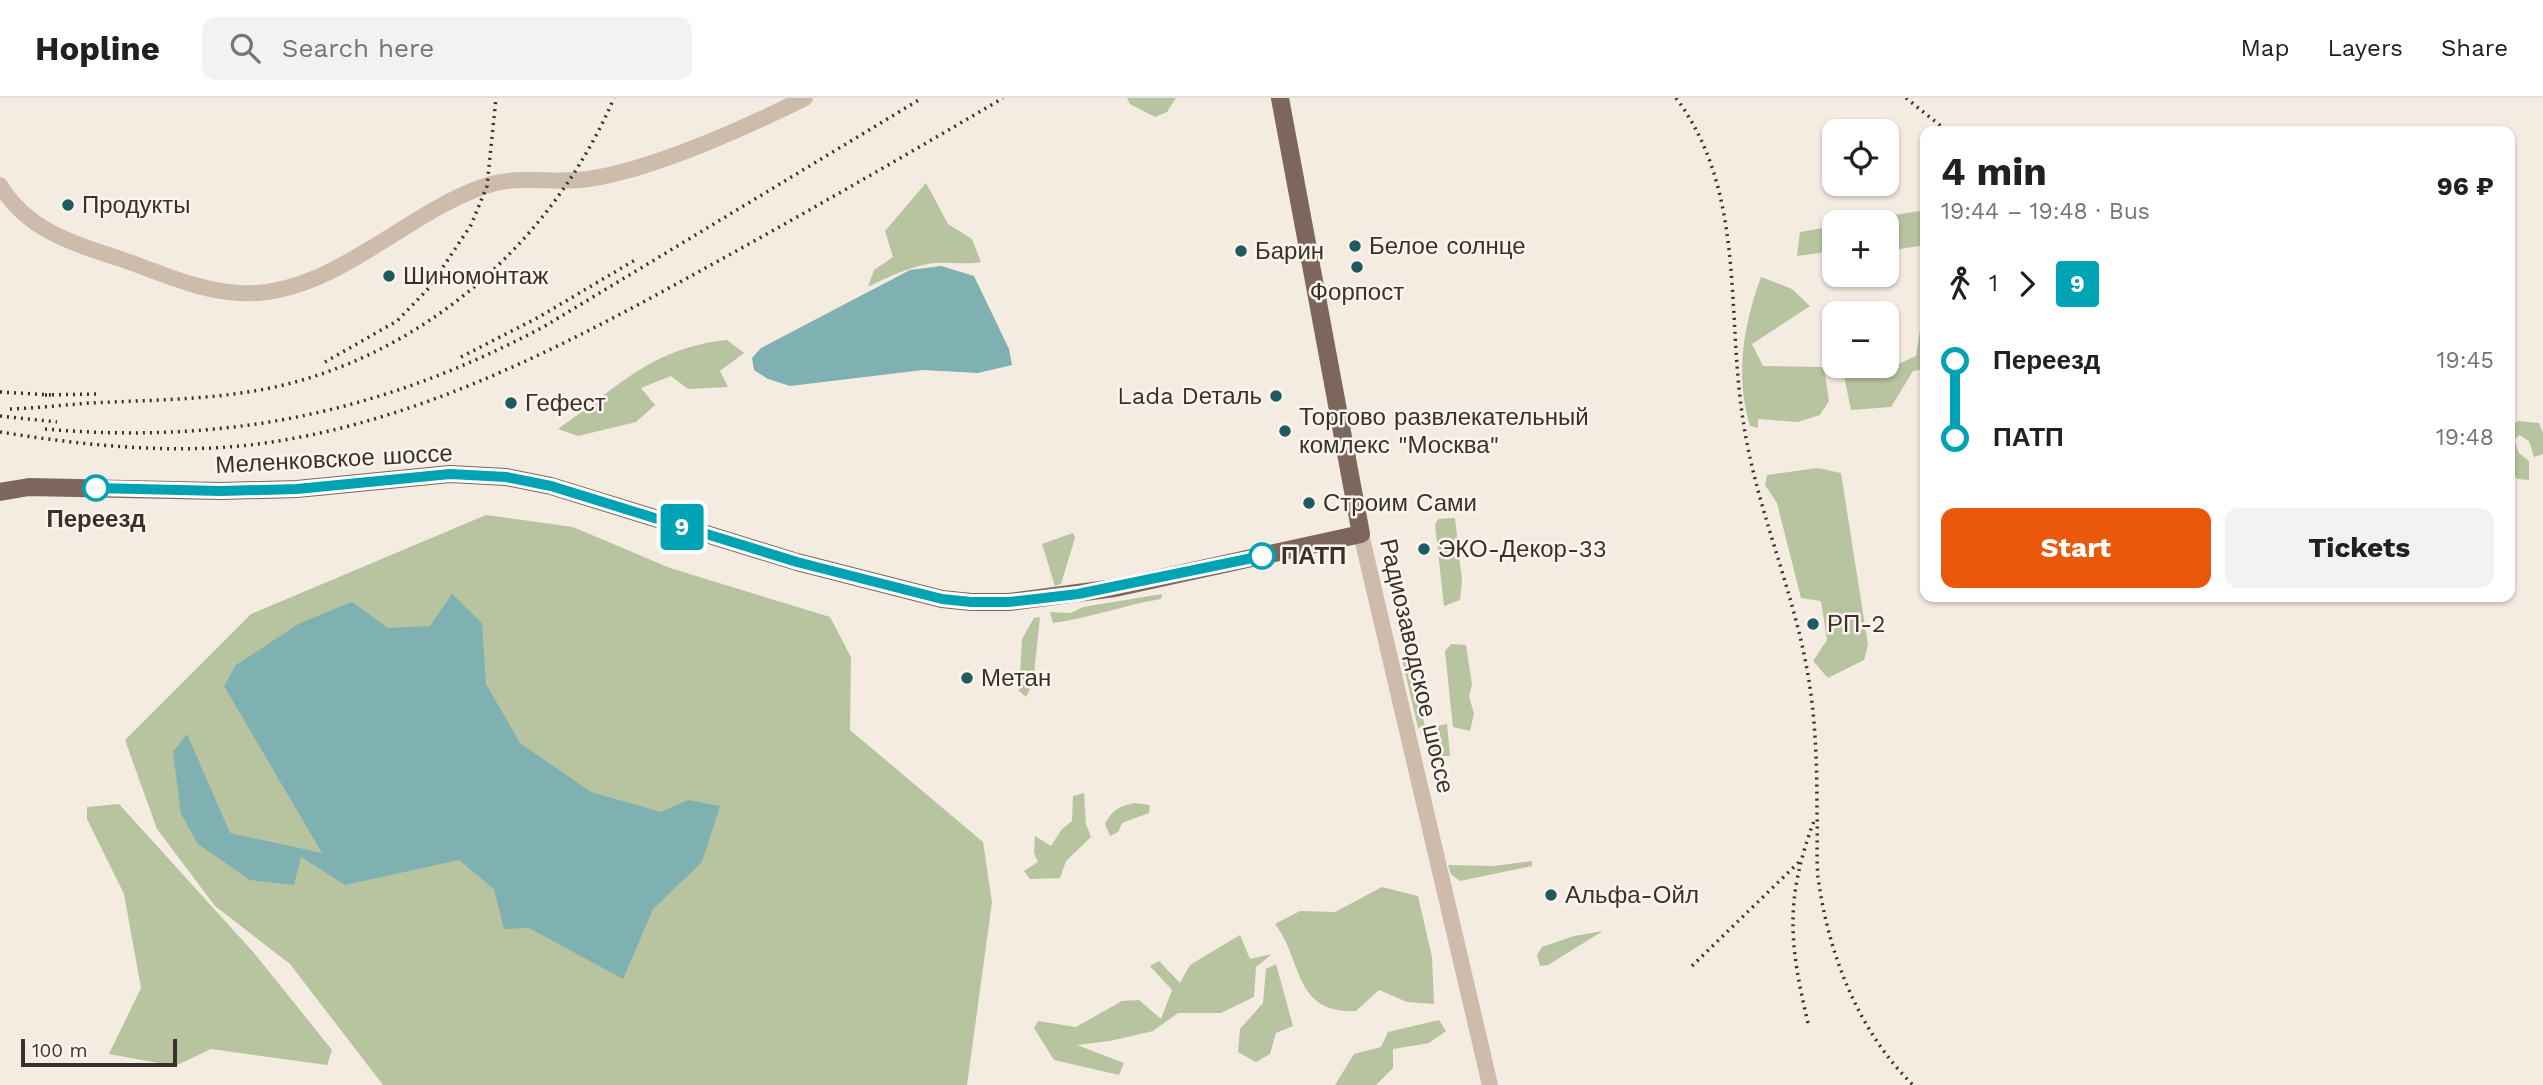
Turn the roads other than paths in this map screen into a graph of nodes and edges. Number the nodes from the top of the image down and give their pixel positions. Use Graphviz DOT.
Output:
graph roads {
  1 [pos="805,98"];
  2 [pos="1280,98"];
  3 [pos="0,186"];
  4 [pos="0,492"];
  5 [pos="1361,534"];
  6 [pos="1490,1085"];
  1 -- 3 [label="street"];
  2 -- 5 [label="main road, Радиозаводское шоссе"];
  4 -- 5 [label="main road, Меленковское шоссе"];
  5 -- 6 [label="street, Радиозаводское шоссе"];
}
